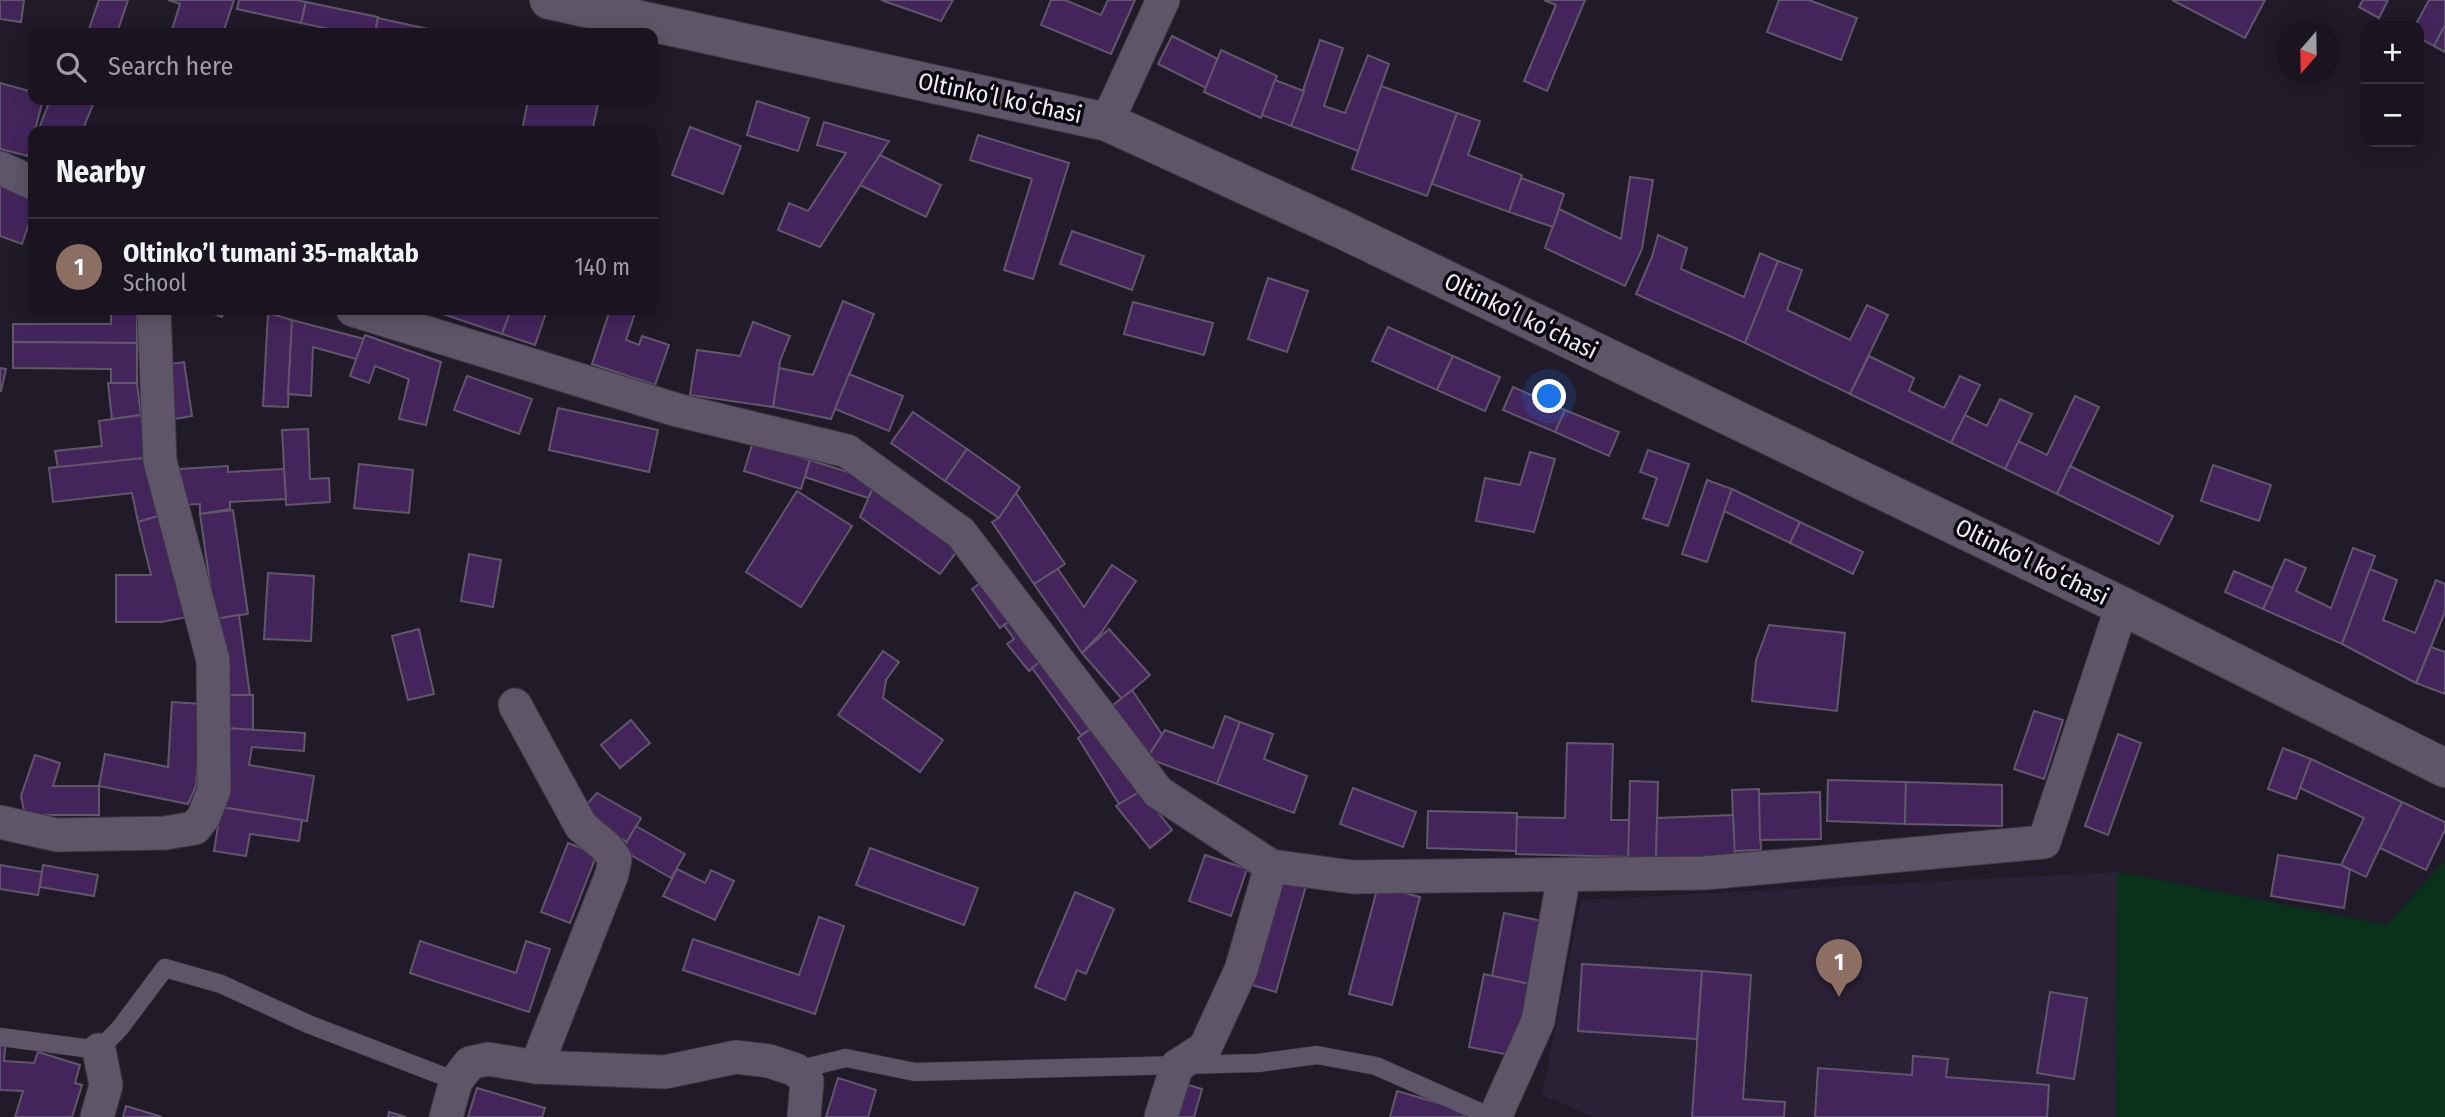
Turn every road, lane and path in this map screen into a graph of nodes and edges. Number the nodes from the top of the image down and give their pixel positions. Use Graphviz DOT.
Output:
graph roads {
  1 [pos="549,0"];
  2 [pos="1163,0"];
  3 [pos="1107,122"];
  4 [pos="0,168"];
  5 [pos="28,181"];
  6 [pos="154,315"];
  7 [pos="369,315"];
  8 [pos="2122,606"];
  9 [pos="514,705"];
  10 [pos="2445,768"];
  11 [pos="0,822"];
  12 [pos="1271,866"];
  13 [pos="1564,875"];
  14 [pos="0,1037"];
  15 [pos="99,1050"];
  16 [pos="1177,1066"];
  17 [pos="536,1067"];
  18 [pos="796,1070"];
  19 [pos="456,1081"];
  20 [pos="97,1117"];
  21 [pos="446,1117"];
  22 [pos="804,1117"];
  23 [pos="1161,1117"];
  24 [pos="1493,1117"];
  1 -- 3 [label="main road, Oltinkoʻl koʻchasi"];
  2 -- 3 [label="street"];
  3 -- 8 [label="main road, Oltinkoʻl koʻchasi"];
  4 -- 5 [label="street"];
  6 -- 11 [label="street"];
  7 -- 12 [label="street"];
  8 -- 10 [label="main road, Oltinkoʻl koʻchasi"];
  8 -- 13 [label="street"];
  9 -- 17 [label="street"];
  12 -- 13 [label="street"];
  12 -- 16 [label="street"];
  13 -- 24 [label="street"];
  14 -- 15 [label="lane"];
  15 -- 19 [label="lane"];
  15 -- 20 [label="street"];
  16 -- 18 [label="lane"];
  16 -- 23 [label="street"];
  16 -- 24 [label="lane"];
  17 -- 18 [label="street"];
  17 -- 19 [label="street"];
  18 -- 22 [label="street"];
  19 -- 21 [label="street"];
}
